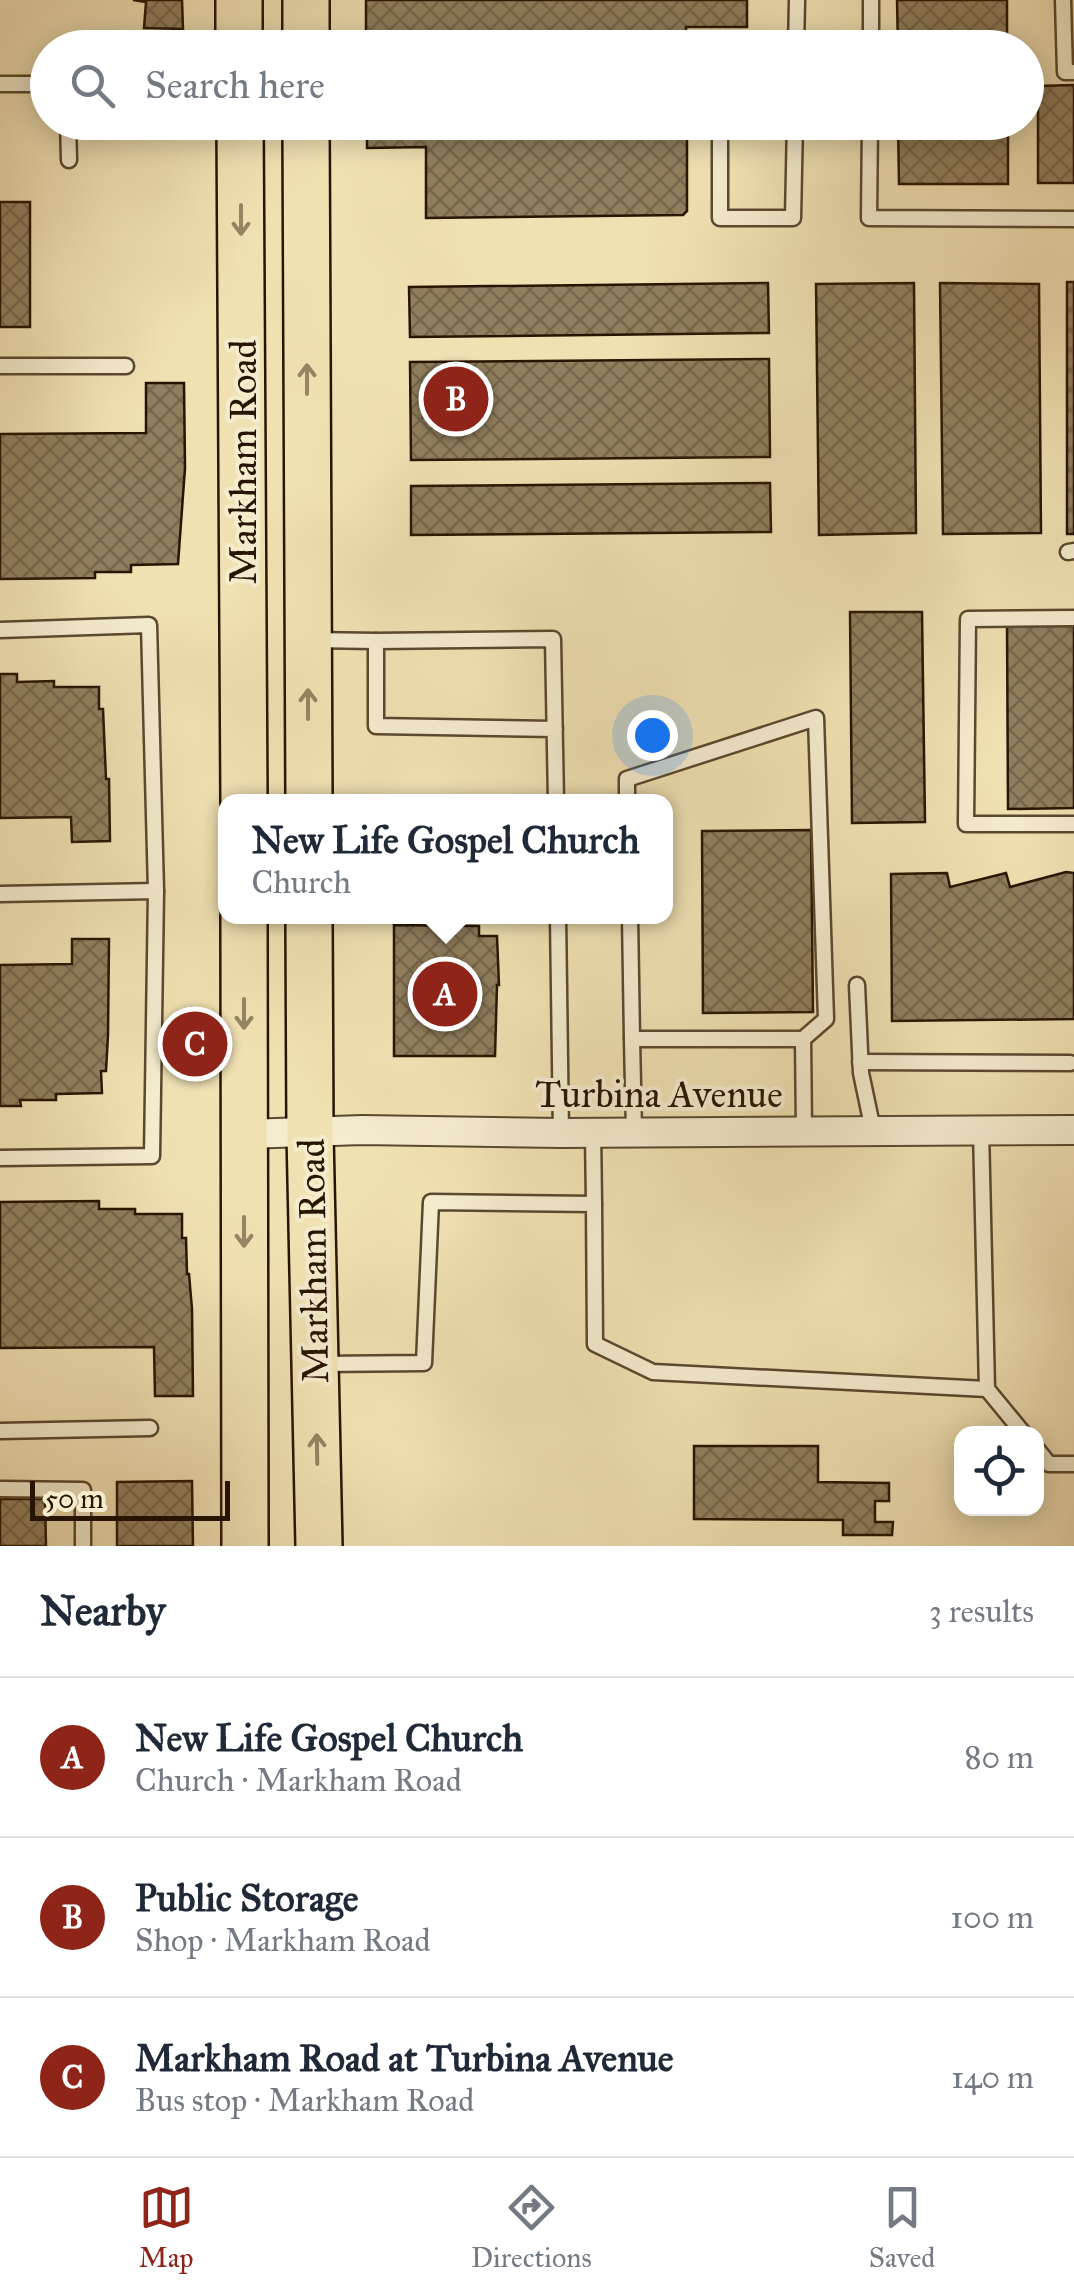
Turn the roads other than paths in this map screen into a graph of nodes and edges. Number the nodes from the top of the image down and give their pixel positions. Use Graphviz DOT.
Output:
graph roads {
  1 [pos="239,0"];
  2 [pos="306,0"];
  3 [pos="797,0"];
  4 [pos="871,0"];
  5 [pos="1063,0"];
  6 [pos="239,30"];
  7 [pos="306,30"];
  8 [pos="796,30"];
  9 [pos="871,30"];
  10 [pos="1074,72"];
  11 [pos="0,84"];
  12 [pos="30,84"];
  13 [pos="69,140"];
  14 [pos="240,140"];
  15 [pos="306,140"];
  16 [pos="720,140"];
  17 [pos="795,140"];
  18 [pos="870,140"];
  19 [pos="70,160"];
  20 [pos="1074,219"];
  21 [pos="0,366"];
  22 [pos="126,366"];
  23 [pos="1074,618"];
  24 [pos="0,630"];
  25 [pos="308,640"];
  26 [pos="376,641"];
  27 [pos="554,730"];
  28 [pos="244,794"];
  29 [pos="309,794"];
  30 [pos="556,794"];
  31 [pos="627,794"];
  32 [pos="1074,824"];
  33 [pos="156,890"];
  34 [pos="0,894"];
  35 [pos="244,924"];
  36 [pos="309,924"];
  37 [pos="558,924"];
  38 [pos="630,924"];
  39 [pos="856,984"];
  40 [pos="632,1038"];
  41 [pos="803,1039"];
  42 [pos="860,1062"];
  43 [pos="1070,1063"];
  44 [pos="804,1130"];
  45 [pos="874,1130"];
  46 [pos="981,1130"];
  47 [pos="1074,1130"];
  48 [pos="593,1132"];
  49 [pos="634,1132"];
  50 [pos="561,1133"];
  51 [pos="244,1134"];
  52 [pos="310,1134"];
  53 [pos="0,1158"];
  54 [pos="594,1204"];
  55 [pos="315,1365"];
  56 [pos="987,1389"];
  57 [pos="1017,1426"];
  58 [pos="150,1428"];
  59 [pos="0,1431"];
  60 [pos="1044,1457"];
  61 [pos="1074,1464"];
  62 [pos="0,1488"];
  63 [pos="84,1546"];
  64 [pos="245,1546"];
  65 [pos="319,1546"];
  1 -- 6 [label="main road"];
  2 -- 7 [label="main road"];
  3 -- 8 [label="lane"];
  4 -- 9 [label="lane"];
  5 -- 10 [label="lane"];
  11 -- 12 [label="lane"];
  13 -- 19 [label="lane"];
  14 -- 28 [label="main road, Markham Road, one-way"];
  25 -- 15 [label="main road, Markham Road, one-way"];
  16 -- 17 [label="lane"];
  18 -- 20 [label="lane"];
  21 -- 22 [label="lane"];
  23 -- 32 [label="lane"];
  24 -- 33 [label="lane"];
  25 -- 26 [label="lane"];
  29 -- 25 [label="main road, Markham Road, one-way"];
  26 -- 27 [label="lane"];
  26 -- 27 [label="lane"];
  27 -- 30 [label="lane"];
  31 -- 41 [label="lane"];
  33 -- 34 [label="lane"];
  33 -- 53 [label="lane"];
  35 -- 51 [label="main road, Markham Road, one-way"];
  36 -- 52 [label="main road, Markham Road"];
  37 -- 50 [label="lane"];
  38 -- 40 [label="lane"];
  39 -- 42 [label="lane"];
  40 -- 41 [label="lane"];
  40 -- 49 [label="lane"];
  41 -- 44 [label="lane"];
  42 -- 43 [label="lane"];
  42 -- 45 [label="lane"];
  44 -- 45 [label="street, Turbina Avenue"];
  44 -- 49 [label="street, Turbina Avenue"];
  45 -- 46 [label="street, Turbina Avenue"];
  46 -- 47 [label="street, Turbina Avenue"];
  46 -- 56 [label="lane"];
  48 -- 49 [label="street, Turbina Avenue"];
  48 -- 50 [label="street, Turbina Avenue"];
  48 -- 54 [label="lane"];
  50 -- 52 [label="street, Turbina Avenue"];
  51 -- 52 [label="street, Turbina Avenue"];
  51 -- 64 [label="main road, Markham Road, one-way"];
  52 -- 55 [label="main road, Markham Road"];
  54 -- 55 [label="lane"];
  54 -- 56 [label="lane"];
  65 -- 55 [label="main road, Markham Road, one-way"];
  56 -- 57 [label="lane"];
  58 -- 59 [label="lane"];
  60 -- 61 [label="lane"];
  62 -- 63 [label="lane"];
}
